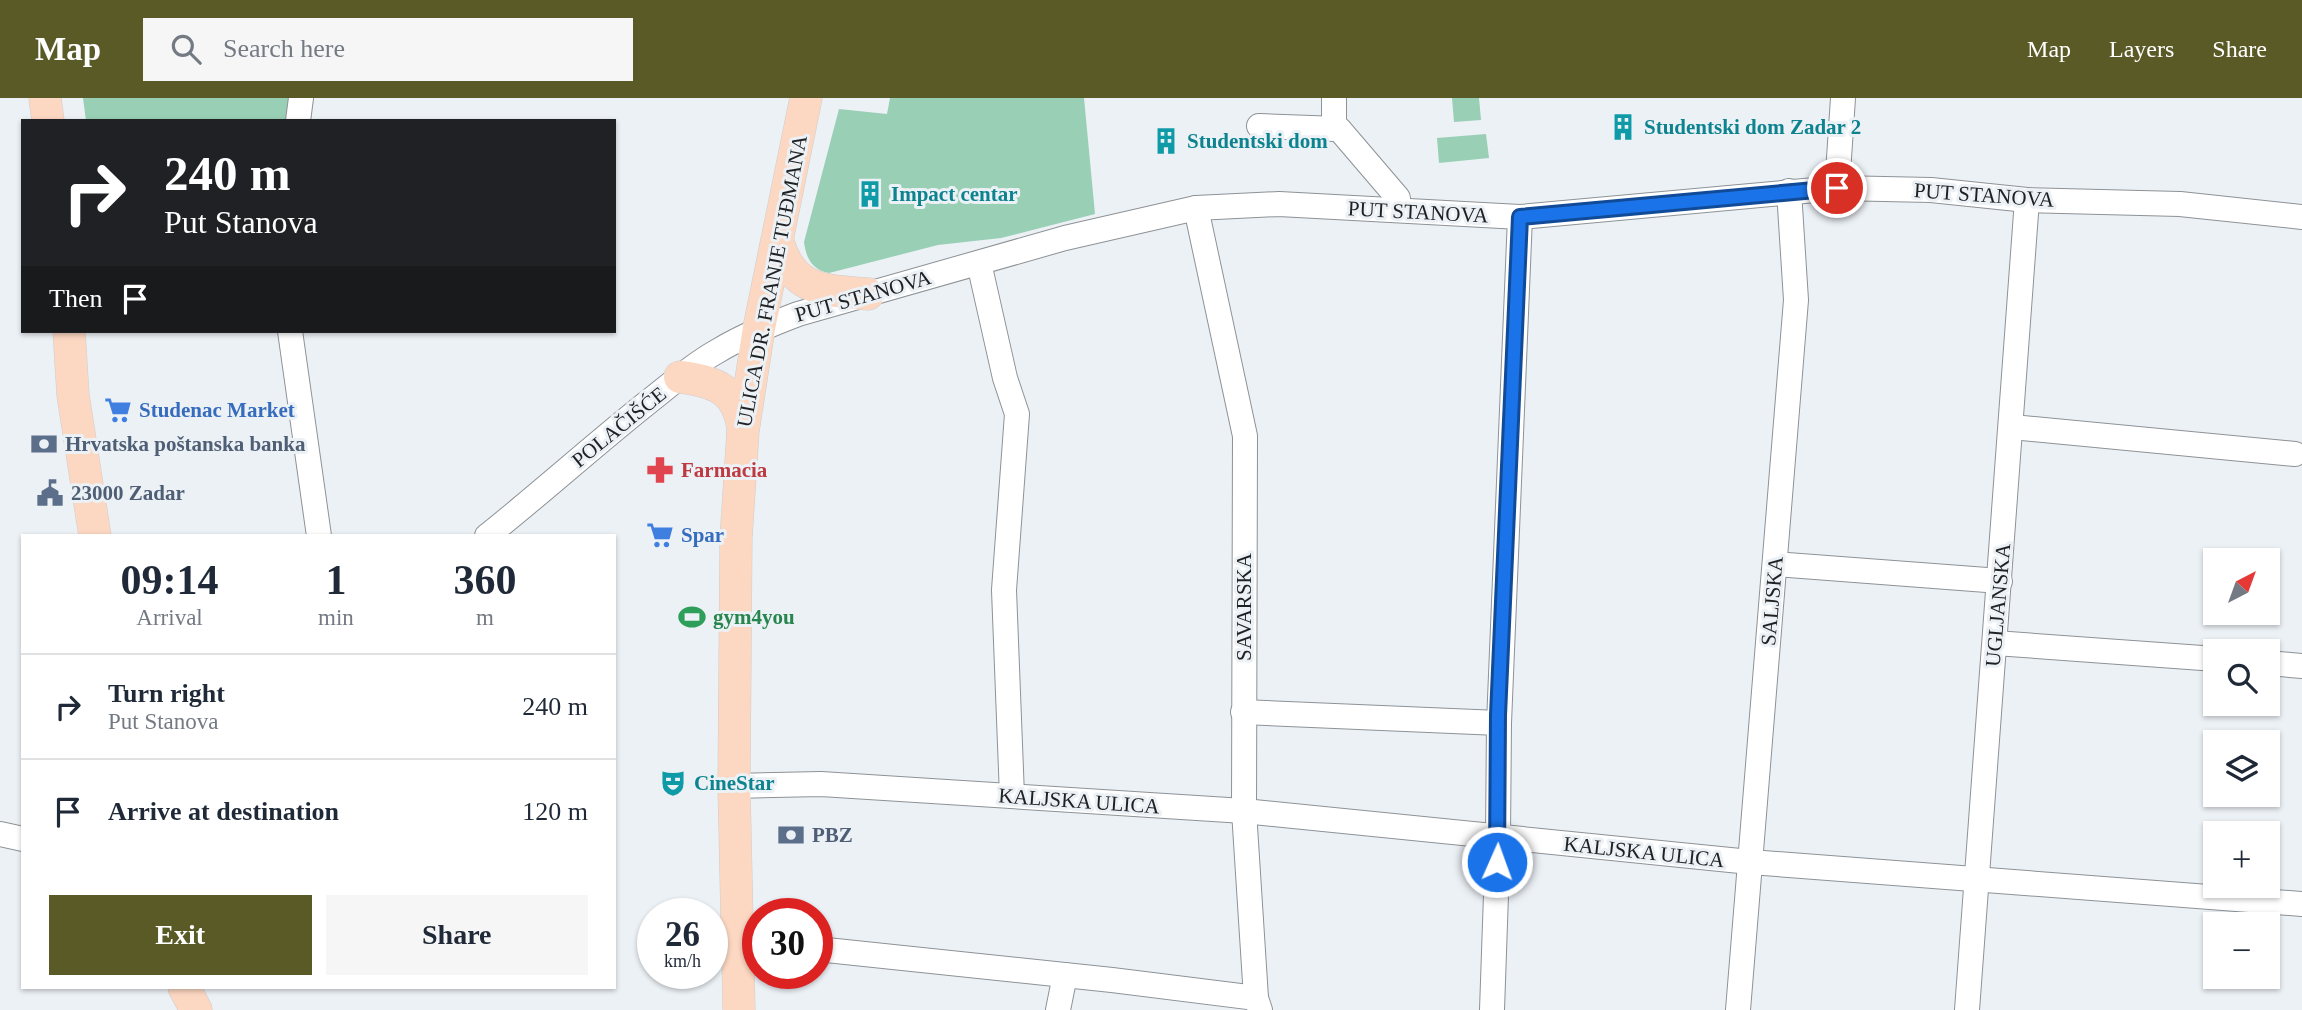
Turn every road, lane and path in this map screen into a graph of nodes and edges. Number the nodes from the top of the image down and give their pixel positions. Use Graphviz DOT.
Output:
graph roads {
  1 [pos="45,98"];
  2 [pos="301,98"];
  3 [pos="806,98"];
  4 [pos="1334,98"];
  5 [pos="1843,98"];
  6 [pos="48,119"];
  7 [pos="298,119"];
  8 [pos="1259,126"];
  9 [pos="1334,129"];
  10 [pos="1837,188"];
  11 [pos="1790,191"];
  12 [pos="1398,198"];
  13 [pos="2027,200"];
  14 [pos="1196,208"];
  15 [pos="1520,217"];
  16 [pos="2302,217"];
  17 [pos="778,242"];
  18 [pos="979,263"];
  19 [pos="868,294"];
  20 [pos="759,328"];
  21 [pos="69,333"];
  22 [pos="290,333"];
  23 [pos="680,377"];
  24 [pos="2012,427"];
  25 [pos="743,430"];
  26 [pos="2295,454"];
  27 [pos="95,534"];
  28 [pos="319,534"];
  29 [pos="489,534"];
  30 [pos="1775,564"];
  31 [pos="2000,581"];
  32 [pos="1995,643"];
  33 [pos="2203,658"];
  34 [pos="2280,664"];
  35 [pos="2302,666"];
  36 [pos="1243,712"];
  37 [pos="1499,723"];
  38 [pos="734,786"];
  39 [pos="1012,796"];
  40 [pos="1244,811"];
  41 [pos="1498,837"];
  42 [pos="1750,862"];
  43 [pos="1976,880"];
  44 [pos="743,898"];
  45 [pos="2302,904"];
  46 [pos="833,951"];
  47 [pos="1065,975"];
  48 [pos="185,989"];
  49 [pos="742,989"];
  50 [pos="1258,1004"];
  51 [pos="195,1010"];
  52 [pos="738,1010"];
  53 [pos="1058,1010"];
  54 [pos="1492,1010"];
  55 [pos="1738,1010"];
  56 [pos="1968,1010"];
  1 -- 6 [label="main road"];
  2 -- 7 [label="street"];
  3 -- 17 [label="main road, ULICA DR. FRANJE TUĐMANA"];
  4 -- 9 [label="street"];
  5 -- 10 [label="street"];
  8 -- 9 [label="street"];
  9 -- 12 [label="street"];
  10 -- 11 [label="street, PUT STANOVA"];
  10 -- 13 [label="street, PUT STANOVA"];
  11 -- 15 [label="street, PUT STANOVA"];
  11 -- 30 [label="street, SALJSKA"];
  13 -- 16 [label="street, PUT STANOVA"];
  13 -- 24 [label="street, UGLJANSKA"];
  14 -- 15 [label="street, PUT STANOVA"];
  14 -- 18 [label="street, PUT STANOVA"];
  14 -- 36 [label="street, SAVARSKA"];
  15 -- 37 [label="street"];
  17 -- 19 [label="main road"];
  17 -- 20 [label="main road, ULICA DR. FRANJE TUĐMANA"];
  18 -- 19 [label="street, PUT STANOVA"];
  18 -- 39 [label="street"];
  19 -- 20 [label="street, PUT STANOVA"];
  20 -- 23 [label="street, POLAČIŠĆE"];
  20 -- 25 [label="main road, ULICA DR. FRANJE TUĐMANA"];
  21 -- 27 [label="main road"];
  22 -- 28 [label="street"];
  23 -- 25 [label="main road"];
  23 -- 29 [label="street, POLAČIŠĆE"];
  24 -- 26 [label="street"];
  24 -- 31 [label="street, UGLJANSKA"];
  25 -- 38 [label="main road, ULICA DR. FRANJE TUĐMANA"];
  30 -- 31 [label="street"];
  30 -- 42 [label="street, SALJSKA"];
  31 -- 32 [label="street, UGLJANSKA"];
  32 -- 33 [label="street"];
  32 -- 43 [label="street, UGLJANSKA"];
  34 -- 35 [label="street"];
  36 -- 37 [label="street"];
  36 -- 40 [label="street, SAVARSKA"];
  37 -- 41 [label="street"];
  38 -- 39 [label="street, KALJSKA ULICA"];
  38 -- 44 [label="main road, ULICA DR. FRANJE TUĐMANA"];
  39 -- 40 [label="street, KALJSKA ULICA"];
  40 -- 41 [label="street, KALJSKA ULICA"];
  40 -- 50 [label="street, SAVARSKA"];
  41 -- 42 [label="street, KALJSKA ULICA"];
  41 -- 54 [label="street"];
  42 -- 43 [label="street, KALJSKA ULICA"];
  42 -- 55 [label="street, SALJSKA"];
  43 -- 45 [label="street, KALJSKA ULICA"];
  43 -- 56 [label="street, UGLJANSKA"];
  46 -- 47 [label="street"];
  47 -- 50 [label="street"];
  47 -- 53 [label="street"];
  48 -- 51 [label="main road"];
  49 -- 52 [label="main road, ULICA DR. FRANJE TUĐMANA"];
}
